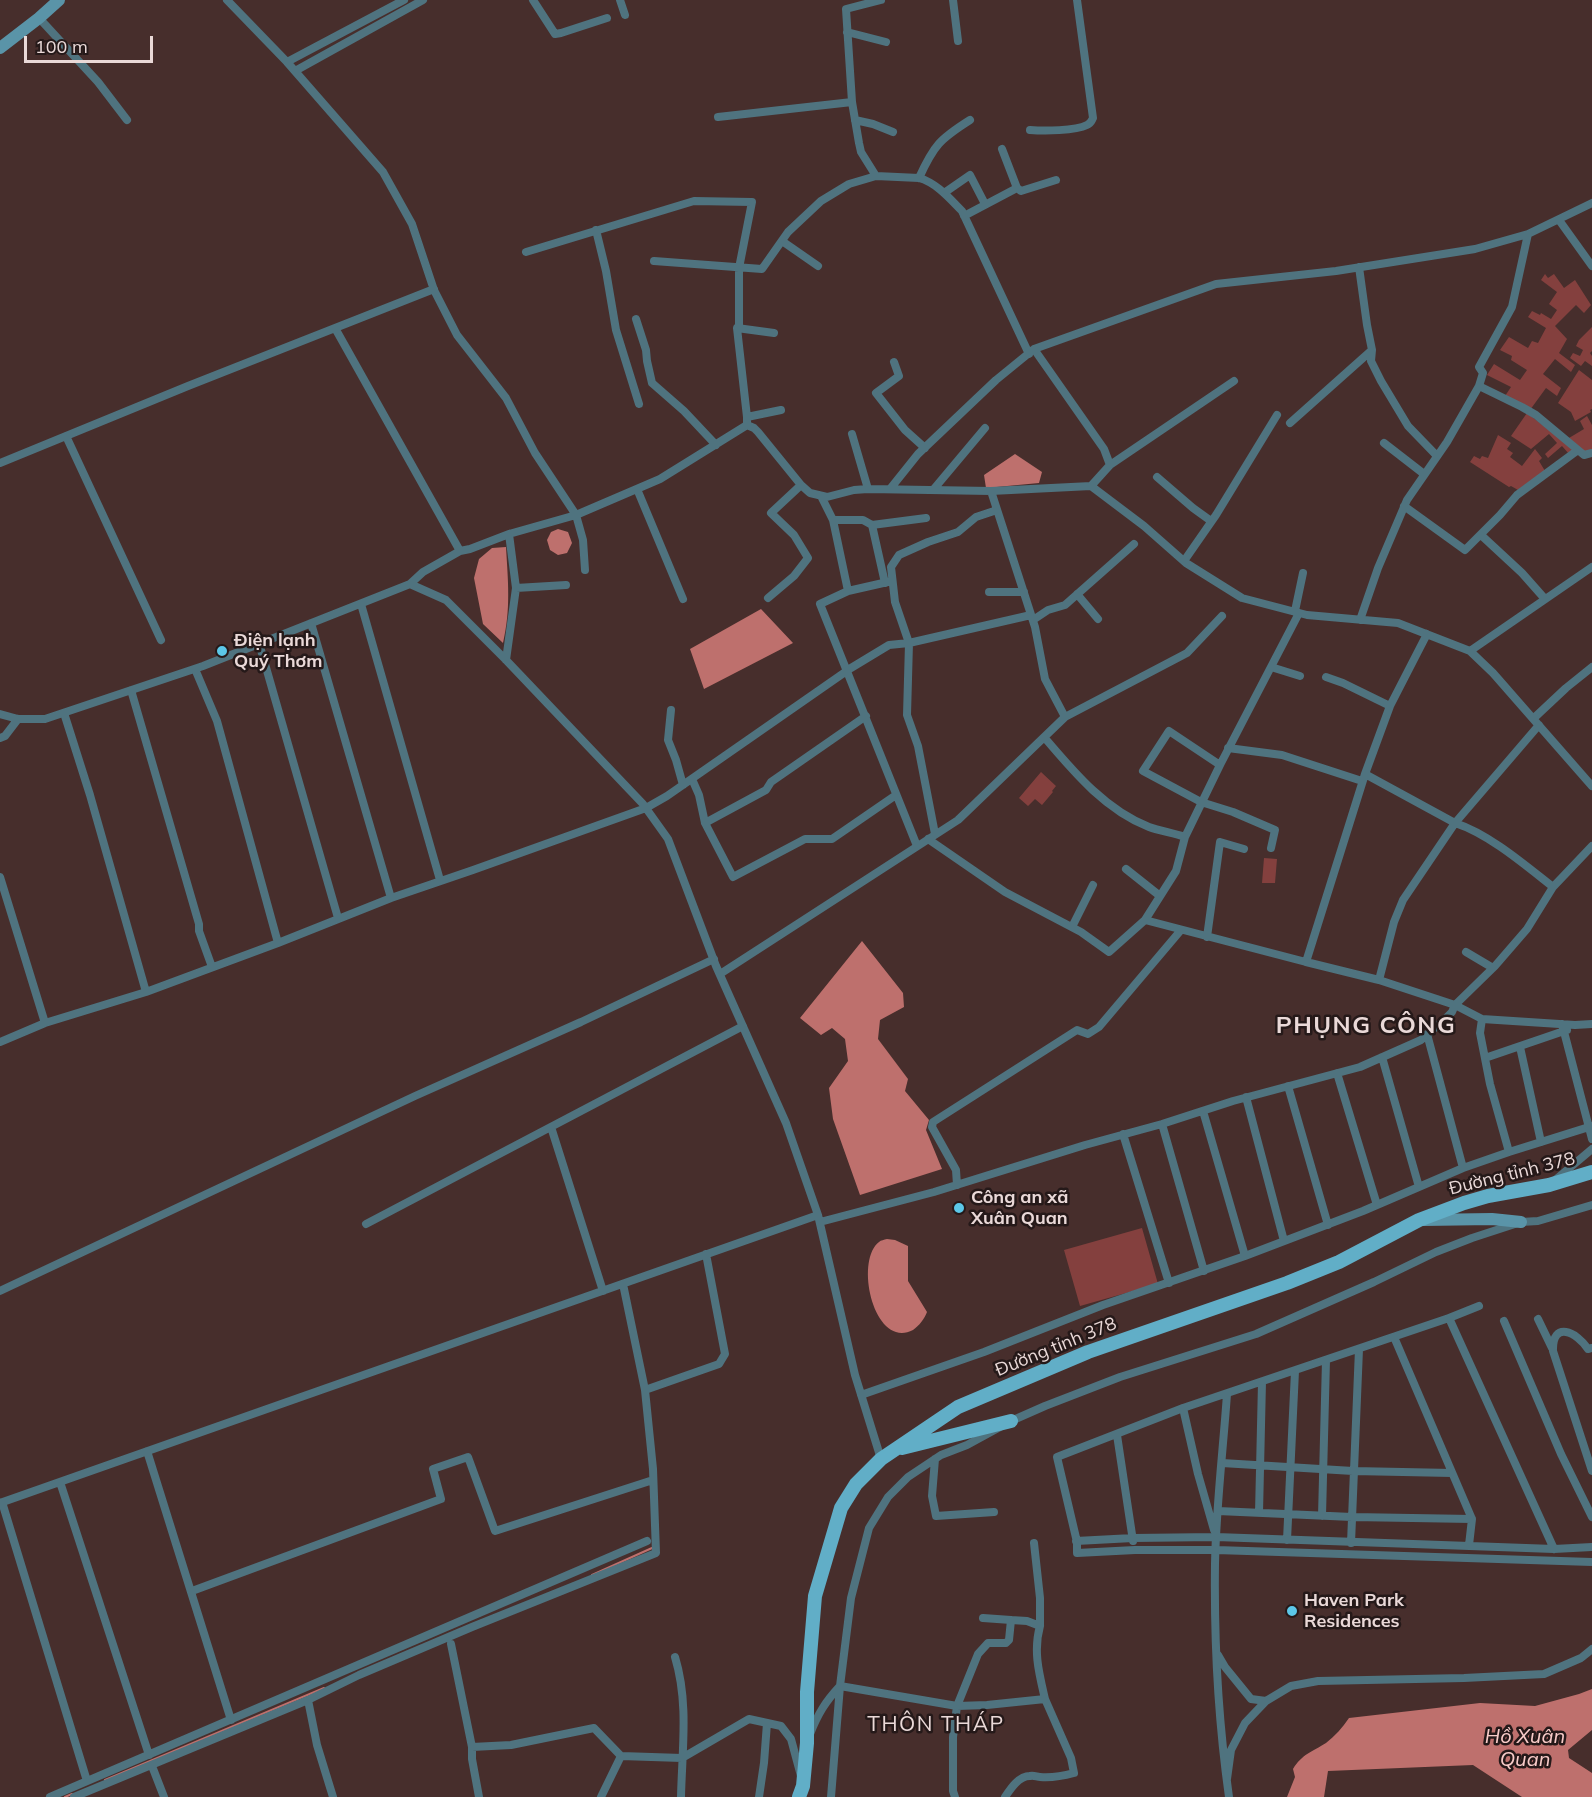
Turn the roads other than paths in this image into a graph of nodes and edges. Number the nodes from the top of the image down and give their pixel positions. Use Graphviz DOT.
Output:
graph roads {
  1 [pos="59,0"];
  2 [pos="228,0"];
  3 [pos="404,0"];
  4 [pos="423,0"];
  5 [pos="533,0"];
  6 [pos="620,0"];
  7 [pos="881,0"];
  8 [pos="953,0"];
  9 [pos="1077,0"];
  10 [pos="625,15"];
  11 [pos="39,18"];
  12 [pos="607,18"];
  13 [pos="847,33"];
  14 [pos="958,40"];
  15 [pos="886,42"];
  16 [pos="0,48"];
  17 [pos="287,62"];
  18 [pos="295,71"];
  19 [pos="852,102"];
  20 [pos="718,117"];
  21 [pos="127,120"];
  22 [pos="855,120"];
  23 [pos="970,120"];
  24 [pos="1030,130"];
  25 [pos="893,132"];
  26 [pos="1002,149"];
  27 [pos="876,176"];
  28 [pos="919,178"];
  29 [pos="1056,180"];
  30 [pos="1017,188"];
  31 [pos="944,193"];
  32 [pos="1592,203"];
  33 [pos="985,204"];
  34 [pos="964,216"];
  35 [pos="1559,220"];
  36 [pos="596,230"];
  37 [pos="1528,234"];
  38 [pos="782,241"];
  39 [pos="526,252"];
  40 [pos="654,261"];
  41 [pos="818,266"];
  42 [pos="1592,266"];
  43 [pos="1359,267"];
  44 [pos="739,268"];
  45 [pos="434,289"];
  46 [pos="636,319"];
  47 [pos="335,328"];
  48 [pos="737,328"];
  49 [pos="774,333"];
  50 [pos="1372,350"];
  51 [pos="1032,351"];
  52 [pos="894,362"];
  53 [pos="1234,381"];
  54 [pos="1479,386"];
  55 [pos="639,404"];
  56 [pos="781,410"];
  57 [pos="1277,415"];
  58 [pos="747,421"];
  59 [pos="1290,423"];
  60 [pos="985,428"];
  61 [pos="852,434"];
  62 [pos="66,436"];
  63 [pos="1384,443"];
  64 [pos="716,445"];
  65 [pos="925,448"];
  66 [pos="1578,450"];
  67 [pos="1592,453"];
  68 [pos="1437,456"];
  69 [pos="0,463"];
  70 [pos="1110,465"];
  71 [pos="1424,474"];
  72 [pos="1157,477"];
  73 [pos="801,485"];
  74 [pos="1091,486"];
  75 [pos="637,489"];
  76 [pos="868,489"];
  77 [pos="890,489"];
  78 [pos="933,490"];
  79 [pos="991,491"];
  80 [pos="821,496"];
  81 [pos="1404,506"];
  82 [pos="997,510"];
  83 [pos="576,514"];
  84 [pos="926,518"];
  85 [pos="833,520"];
  86 [pos="1211,521"];
  87 [pos="872,525"];
  88 [pos="509,534"];
  89 [pos="1481,535"];
  90 [pos="1134,544"];
  91 [pos="460,551"];
  92 [pos="1184,561"];
  93 [pos="1592,567"];
  94 [pos="585,570"];
  95 [pos="1303,573"];
  96 [pos="889,582"];
  97 [pos="410,584"];
  98 [pos="566,585"];
  99 [pos="516,588"];
  100 [pos="848,591"];
  101 [pos="989,592"];
  102 [pos="1024,592"];
  103 [pos="1077,594"];
  104 [pos="768,598"];
  105 [pos="683,599"];
  106 [pos="1545,599"];
  107 [pos="361,604"];
  108 [pos="1297,612"];
  109 [pos="1222,616"];
  110 [pos="1032,618"];
  111 [pos="1098,620"];
  112 [pos="1360,620"];
  113 [pos="311,623"];
  114 [pos="1427,634"];
  115 [pos="161,639"];
  116 [pos="909,643"];
  117 [pos="260,644"];
  118 [pos="1470,651"];
  119 [pos="506,660"];
  120 [pos="1271,667"];
  121 [pos="1592,667"];
  122 [pos="195,669"];
  123 [pos="848,670"];
  124 [pos="1300,676"];
  125 [pos="1326,677"];
  126 [pos="131,690"];
  127 [pos="1389,706"];
  128 [pos="671,710"];
  129 [pos="64,713"];
  130 [pos="0,714"];
  131 [pos="866,716"];
  132 [pos="1065,717"];
  133 [pos="18,719"];
  134 [pos="1536,722"];
  135 [pos="1044,736"];
  136 [pos="0,738"];
  137 [pos="1228,748"];
  138 [pos="1220,765"];
  139 [pos="1364,777"];
  140 [pos="692,779"];
  141 [pos="683,785"];
  142 [pos="1592,786"];
  143 [pos="897,795"];
  144 [pos="1201,802"];
  145 [pos="646,807"];
  146 [pos="705,823"];
  147 [pos="1455,823"];
  148 [pos="932,836"];
  149 [pos="1185,837"];
  150 [pos="917,846"];
  151 [pos="1592,846"];
  152 [pos="1271,848"];
  153 [pos="1244,849"];
  154 [pos="1126,869"];
  155 [pos="0,877"];
  156 [pos="440,880"];
  157 [pos="1093,885"];
  158 [pos="1553,887"];
  159 [pos="1160,896"];
  160 [pos="391,898"];
  161 [pos="338,918"];
  162 [pos="1145,920"];
  163 [pos="1072,927"];
  164 [pos="1181,930"];
  165 [pos="1207,937"];
  166 [pos="278,943"];
  167 [pos="1466,952"];
  168 [pos="714,959"];
  169 [pos="1306,962"];
  170 [pos="212,967"];
  171 [pos="1493,968"];
  172 [pos="720,974"];
  173 [pos="1379,980"];
  174 [pos="146,992"];
  175 [pos="1455,1005"];
  176 [pos="1482,1019"];
  177 [pos="45,1023"];
  178 [pos="1592,1024"];
  179 [pos="743,1026"];
  180 [pos="1563,1028"];
  181 [pos="1427,1034"];
  182 [pos="0,1042"];
  183 [pos="1520,1047"];
  184 [pos="1382,1057"];
  185 [pos="1485,1058"];
  186 [pos="1337,1073"];
  187 [pos="1288,1086"];
  188 [pos="1246,1097"];
  189 [pos="1203,1111"];
  190 [pos="1162,1124"];
  191 [pos="551,1127"];
  192 [pos="1590,1127"];
  193 [pos="1123,1134"];
  194 [pos="1592,1138"];
  195 [pos="1541,1142"];
  196 [pos="1592,1149"];
  197 [pos="1509,1152"];
  198 [pos="1463,1168"];
  199 [pos="1592,1172"];
  200 [pos="957,1185"];
  201 [pos="1549,1185"];
  202 [pos="1419,1187"];
  203 [pos="1377,1205"];
  204 [pos="1592,1206"];
  205 [pos="819,1218"];
  206 [pos="1419,1220"];
  207 [pos="1521,1222"];
  208 [pos="366,1224"];
  209 [pos="1328,1225"];
  210 [pos="1284,1241"];
  211 [pos="706,1254"];
  212 [pos="1245,1256"];
  213 [pos="1204,1270"];
  214 [pos="1169,1283"];
  215 [pos="623,1284"];
  216 [pos="603,1291"];
  217 [pos="0,1292"];
  218 [pos="1479,1306"];
  219 [pos="1449,1318"];
  220 [pos="1538,1319"];
  221 [pos="1504,1321"];
  222 [pos="1394,1337"];
  223 [pos="1592,1348"];
  224 [pos="1359,1349"];
  225 [pos="1553,1351"];
  226 [pos="1326,1360"];
  227 [pos="1295,1371"];
  228 [pos="1262,1382"];
  229 [pos="645,1390"];
  230 [pos="1227,1394"];
  231 [pos="861,1395"];
  232 [pos="1184,1408"];
  233 [pos="1011,1421"];
  234 [pos="1117,1435"];
  235 [pos="893,1450"];
  236 [pos="147,1451"];
  237 [pos="881,1459"];
  238 [pos="935,1459"];
  239 [pos="1222,1463"];
  240 [pos="1261,1465"];
  241 [pos="1290,1467"];
  242 [pos="1324,1468"];
  243 [pos="1353,1471"];
  244 [pos="1592,1471"];
  245 [pos="1452,1473"];
  246 [pos="653,1480"];
  247 [pos="60,1482"];
  248 [pos="1,1503"];
  249 [pos="1218,1511"];
  250 [pos="994,1512"];
  251 [pos="1259,1514"];
  252 [pos="1288,1515"];
  253 [pos="1322,1516"];
  254 [pos="1352,1517"];
  255 [pos="1592,1517"];
  256 [pos="1472,1519"];
  257 [pos="1216,1537"];
  258 [pos="1133,1538"];
  259 [pos="1287,1540"];
  260 [pos="647,1541"];
  261 [pos="1076,1541"];
  262 [pos="1034,1543"];
  263 [pos="1351,1543"];
  264 [pos="1469,1545"];
  265 [pos="1592,1547"];
  266 [pos="1554,1549"];
  267 [pos="1135,1550"];
  268 [pos="1216,1550"];
  269 [pos="1592,1562"];
  270 [pos="192,1591"];
  271 [pos="983,1618"];
  272 [pos="1011,1620"];
  273 [pos="1040,1626"];
  274 [pos="450,1644"];
  275 [pos="1217,1649"];
  276 [pos="1592,1649"];
  277 [pos="675,1657"];
  278 [pos="840,1686"];
  279 [pos="1045,1699"];
  280 [pos="308,1700"];
  281 [pos="1266,1701"];
  282 [pos="957,1706"];
  283 [pos="231,1720"];
  284 [pos="767,1723"];
  285 [pos="807,1743"];
  286 [pos="472,1746"];
  287 [pos="149,1755"];
  288 [pos="621,1756"];
  289 [pos="682,1758"];
  290 [pos="152,1766"];
  291 [pos="1227,1779"];
  292 [pos="87,1781"];
  293 [pos="802,1793"];
  294 [pos="51,1797"];
  295 [pos="74,1797"];
  296 [pos="164,1797"];
  297 [pos="333,1797"];
  298 [pos="479,1797"];
  299 [pos="601,1797"];
  300 [pos="681,1797"];
  301 [pos="759,1797"];
  302 [pos="831,1797"];
  303 [pos="955,1797"];
  304 [pos="1005,1797"];
  305 [pos="1229,1797"];
  1 -- 11 [label="main road"];
  2 -- 17 [label="street"];
  3 -- 17 [label="street"];
  4 -- 18 [label="street"];
  5 -- 12 [label="street"];
  6 -- 10 [label="street"];
  7 -- 13 [label="street"];
  8 -- 14 [label="street"];
  9 -- 24 [label="street"];
  11 -- 16 [label="main road"];
  11 -- 21 [label="street"];
  13 -- 15 [label="street"];
  13 -- 19 [label="street"];
  17 -- 18 [label="street"];
  18 -- 45 [label="street"];
  19 -- 20 [label="street"];
  19 -- 22 [label="street"];
  22 -- 25 [label="street"];
  22 -- 27 [label="street"];
  23 -- 28 [label="street"];
  26 -- 30 [label="street"];
  27 -- 28 [label="street"];
  27 -- 38 [label="street"];
  28 -- 31 [label="street"];
  29 -- 30 [label="street"];
  30 -- 33 [label="street"];
  31 -- 33 [label="street"];
  31 -- 34 [label="street"];
  32 -- 35 [label="street"];
  33 -- 34 [label="street"];
  34 -- 51 [label="street"];
  35 -- 37 [label="street"];
  35 -- 42 [label="street"];
  36 -- 39 [label="street"];
  36 -- 44 [label="street"];
  36 -- 55 [label="street"];
  37 -- 43 [label="street"];
  37 -- 54 [label="street"];
  38 -- 41 [label="street"];
  38 -- 44 [label="street"];
  40 -- 44 [label="street"];
  43 -- 50 [label="street"];
  43 -- 51 [label="street"];
  44 -- 48 [label="street"];
  45 -- 47 [label="street"];
  45 -- 83 [label="street"];
  46 -- 64 [label="street"];
  47 -- 62 [label="street"];
  47 -- 91 [label="street"];
  48 -- 49 [label="street"];
  48 -- 58 [label="street"];
  50 -- 59 [label="street"];
  50 -- 68 [label="street"];
  51 -- 65 [label="street"];
  51 -- 70 [label="street"];
  52 -- 65 [label="street"];
  53 -- 70 [label="street"];
  54 -- 66 [label="street"];
  54 -- 68 [label="street"];
  56 -- 58 [label="street"];
  57 -- 86 [label="street"];
  58 -- 64 [label="street"];
  58 -- 73 [label="street"];
  60 -- 78 [label="street"];
  61 -- 76 [label="street"];
  62 -- 69 [label="street"];
  62 -- 115 [label="street"];
  63 -- 71 [label="street"];
  64 -- 75 [label="street"];
  65 -- 77 [label="street"];
  66 -- 67 [label="street"];
  66 -- 89 [label="street"];
  68 -- 71 [label="street"];
  70 -- 74 [label="street"];
  71 -- 81 [label="street"];
  72 -- 86 [label="street"];
  73 -- 80 [label="street"];
  73 -- 104 [label="street"];
  74 -- 79 [label="street"];
  74 -- 92 [label="street"];
  75 -- 83 [label="street"];
  75 -- 105 [label="street"];
  76 -- 77 [label="street"];
  76 -- 80 [label="street"];
  77 -- 78 [label="street"];
  78 -- 79 [label="street"];
  79 -- 82 [label="street"];
  80 -- 85 [label="street"];
  81 -- 89 [label="street"];
  81 -- 112 [label="street"];
  82 -- 96 [label="street"];
  82 -- 102 [label="street"];
  83 -- 88 [label="street"];
  83 -- 94 [label="street"];
  84 -- 87 [label="street"];
  85 -- 87 [label="street"];
  85 -- 100 [label="street"];
  86 -- 92 [label="street"];
  87 -- 96 [label="street"];
  88 -- 91 [label="street"];
  88 -- 99 [label="street"];
  89 -- 106 [label="street"];
  90 -- 103 [label="street"];
  91 -- 97 [label="street"];
  92 -- 108 [label="street"];
  93 -- 106 [label="street"];
  95 -- 108 [label="street"];
  96 -- 100 [label="street"];
  96 -- 116 [label="street"];
  97 -- 107 [label="street"];
  97 -- 119 [label="street"];
  98 -- 99 [label="street"];
  99 -- 119 [label="street"];
  100 -- 123 [label="street"];
  101 -- 102 [label="street"];
  102 -- 110 [label="street"];
  103 -- 110 [label="street"];
  103 -- 111 [label="street"];
  106 -- 118 [label="street"];
  107 -- 113 [label="street"];
  107 -- 156 [label="street"];
  108 -- 112 [label="street"];
  108 -- 120 [label="street"];
  109 -- 132 [label="street"];
  110 -- 116 [label="street"];
  110 -- 132 [label="street"];
  112 -- 114 [label="street"];
  113 -- 117 [label="street"];
  113 -- 160 [label="street"];
  114 -- 118 [label="street"];
  114 -- 127 [label="street"];
  116 -- 123 [label="street"];
  116 -- 148 [label="street"];
  117 -- 122 [label="street"];
  117 -- 161 [label="street"];
  118 -- 134 [label="street"];
  119 -- 145 [label="street"];
  120 -- 124 [label="street"];
  120 -- 137 [label="street"];
  121 -- 134 [label="street"];
  122 -- 126 [label="street"];
  122 -- 166 [label="street"];
  123 -- 131 [label="street"];
  123 -- 140 [label="street"];
  125 -- 127 [label="street"];
  126 -- 129 [label="street"];
  126 -- 170 [label="street"];
  127 -- 139 [label="street"];
  128 -- 141 [label="street"];
  129 -- 133 [label="street"];
  129 -- 174 [label="street"];
  130 -- 133 [label="street"];
  131 -- 143 [label="street"];
  131 -- 146 [label="street"];
  132 -- 135 [label="street"];
  133 -- 136 [label="street"];
  134 -- 142 [label="street"];
  134 -- 147 [label="street"];
  135 -- 148 [label="street"];
  135 -- 149 [label="street"];
  137 -- 138 [label="street"];
  137 -- 139 [label="street"];
  138 -- 144 [label="street"];
  138 -- 144 [label="street"];
  139 -- 147 [label="street"];
  139 -- 169 [label="street"];
  140 -- 141 [label="street"];
  140 -- 146 [label="street"];
  141 -- 145 [label="street"];
  143 -- 146 [label="street"];
  143 -- 150 [label="street"];
  144 -- 149 [label="street"];
  144 -- 152 [label="street"];
  145 -- 156 [label="street"];
  145 -- 168 [label="street"];
  147 -- 158 [label="street"];
  147 -- 173 [label="street"];
  148 -- 150 [label="street"];
  148 -- 163 [label="street"];
  149 -- 159 [label="street"];
  150 -- 172 [label="street"];
  151 -- 158 [label="street"];
  153 -- 165 [label="street"];
  154 -- 159 [label="street"];
  155 -- 177 [label="street"];
  156 -- 160 [label="street"];
  157 -- 163 [label="street"];
  158 -- 171 [label="street"];
  159 -- 162 [label="street"];
  160 -- 161 [label="street"];
  161 -- 166 [label="street"];
  162 -- 163 [label="street"];
  162 -- 164 [label="street"];
  164 -- 165 [label="street"];
  164 -- 200 [label="street"];
  165 -- 169 [label="street"];
  166 -- 170 [label="street"];
  167 -- 171 [label="street"];
  168 -- 172 [label="street"];
  168 -- 217 [label="street"];
  169 -- 173 [label="street"];
  170 -- 174 [label="street"];
  171 -- 175 [label="street"];
  172 -- 179 [label="street"];
  173 -- 175 [label="street"];
  174 -- 177 [label="street"];
  175 -- 176 [label="street"];
  175 -- 181 [label="street"];
  176 -- 180 [label="street"];
  176 -- 185 [label="street"];
  177 -- 182 [label="street"];
  178 -- 180 [label="street"];
  179 -- 191 [label="street"];
  179 -- 205 [label="street"];
  180 -- 183 [label="street"];
  180 -- 192 [label="street"];
  181 -- 184 [label="street"];
  181 -- 198 [label="street"];
  183 -- 185 [label="street"];
  183 -- 195 [label="street"];
  184 -- 186 [label="street"];
  184 -- 202 [label="street"];
  185 -- 197 [label="street"];
  186 -- 187 [label="street"];
  186 -- 203 [label="street"];
  187 -- 188 [label="street"];
  187 -- 209 [label="street"];
  188 -- 189 [label="street"];
  188 -- 210 [label="street"];
  189 -- 190 [label="street"];
  189 -- 212 [label="street"];
  190 -- 193 [label="street"];
  190 -- 213 [label="street"];
  191 -- 208 [label="street"];
  191 -- 216 [label="street"];
  192 -- 194 [label="street"];
  192 -- 195 [label="street"];
  193 -- 200 [label="street"];
  193 -- 214 [label="street"];
  195 -- 197 [label="street"];
  196 -- 201 [label="street"];
  197 -- 198 [label="street"];
  198 -- 202 [label="street"];
  199 -- 201 [label="main road, Đường tỉnh 378"];
  200 -- 205 [label="street"];
  201 -- 206 [label="main road, Đường tỉnh 378"];
  202 -- 203 [label="street"];
  203 -- 209 [label="street"];
  204 -- 207 [label="street"];
  205 -- 211 [label="street"];
  205 -- 231 [label="street"];
  206 -- 207 [label="main road"];
  206 -- 235 [label="main road, Đường tỉnh 378"];
  207 -- 233 [label="street"];
  209 -- 210 [label="street"];
  210 -- 212 [label="street"];
  211 -- 215 [label="street"];
  211 -- 229 [label="street"];
  212 -- 213 [label="street"];
  213 -- 214 [label="street"];
  214 -- 231 [label="street"];
  215 -- 216 [label="street"];
  215 -- 229 [label="street"];
  216 -- 236 [label="street"];
  218 -- 219 [label="street"];
  219 -- 222 [label="street"];
  219 -- 266 [label="street"];
  220 -- 225 [label="street"];
  221 -- 255 [label="street"];
  222 -- 224 [label="street"];
  222 -- 245 [label="street"];
  223 -- 225 [label="street"];
  224 -- 226 [label="street"];
  224 -- 243 [label="street"];
  225 -- 244 [label="street"];
  226 -- 227 [label="street"];
  226 -- 242 [label="street"];
  227 -- 228 [label="street"];
  227 -- 241 [label="street"];
  228 -- 230 [label="street"];
  228 -- 240 [label="street"];
  229 -- 246 [label="street"];
  230 -- 232 [label="street"];
  230 -- 239 [label="street"];
  231 -- 237 [label="street"];
  232 -- 234 [label="street"];
  232 -- 257 [label="street"];
  233 -- 235 [label="main road"];
  233 -- 238 [label="street"];
  234 -- 258 [label="street"];
  234 -- 261 [label="street"];
  235 -- 237 [label="main road, Đường tỉnh 378"];
  236 -- 247 [label="street"];
  236 -- 270 [label="street"];
  237 -- 285 [label="main road, Đường tỉnh 378"];
  238 -- 250 [label="street"];
  238 -- 278 [label="street"];
  239 -- 240 [label="street"];
  239 -- 249 [label="street"];
  240 -- 241 [label="street"];
  240 -- 251 [label="street"];
  241 -- 242 [label="street"];
  241 -- 252 [label="street"];
  242 -- 243 [label="street"];
  242 -- 253 [label="street"];
  243 -- 245 [label="street"];
  243 -- 254 [label="street"];
  245 -- 256 [label="street"];
  246 -- 270 [label="street"];
  246 -- 280 [label="street"];
  247 -- 248 [label="street"];
  247 -- 287 [label="street"];
  248 -- 292 [label="street"];
  249 -- 251 [label="street"];
  249 -- 257 [label="street"];
  251 -- 252 [label="street"];
  252 -- 253 [label="street"];
  252 -- 259 [label="street"];
  253 -- 254 [label="street"];
  254 -- 256 [label="street"];
  254 -- 263 [label="street"];
  256 -- 264 [label="street"];
  257 -- 258 [label="street"];
  257 -- 259 [label="street"];
  257 -- 268 [label="street"];
  258 -- 261 [label="street"];
  258 -- 267 [label="street"];
  259 -- 263 [label="street"];
  260 -- 283 [label="street"];
  261 -- 267 [label="street"];
  262 -- 273 [label="street"];
  263 -- 264 [label="street"];
  264 -- 266 [label="street"];
  265 -- 266 [label="street"];
  267 -- 268 [label="street"];
  268 -- 269 [label="street"];
  268 -- 275 [label="street"];
  270 -- 283 [label="street"];
  271 -- 272 [label="street"];
  272 -- 273 [label="street"];
  272 -- 282 [label="street"];
  273 -- 279 [label="street"];
  274 -- 286 [label="street"];
  275 -- 281 [label="street"];
  275 -- 291 [label="street"];
  276 -- 281 [label="street"];
  277 -- 289 [label="street"];
  278 -- 282 [label="street"];
  278 -- 285 [label="street"];
  278 -- 302 [label="street"];
  279 -- 282 [label="street"];
  279 -- 304 [label="street"];
  280 -- 290 [label="street"];
  280 -- 297 [label="street"];
  281 -- 291 [label="street"];
  282 -- 303 [label="street"];
  283 -- 287 [label="street"];
  284 -- 289 [label="street"];
  284 -- 293 [label="street"];
  284 -- 301 [label="street"];
  285 -- 293 [label="main road, Đường tỉnh 378"];
  286 -- 288 [label="street"];
  286 -- 298 [label="street"];
  287 -- 292 [label="street"];
  288 -- 289 [label="street"];
  288 -- 299 [label="street"];
  289 -- 300 [label="street"];
  290 -- 295 [label="street"];
  290 -- 296 [label="street"];
  291 -- 305 [label="street"];
  292 -- 294 [label="street"];
}
